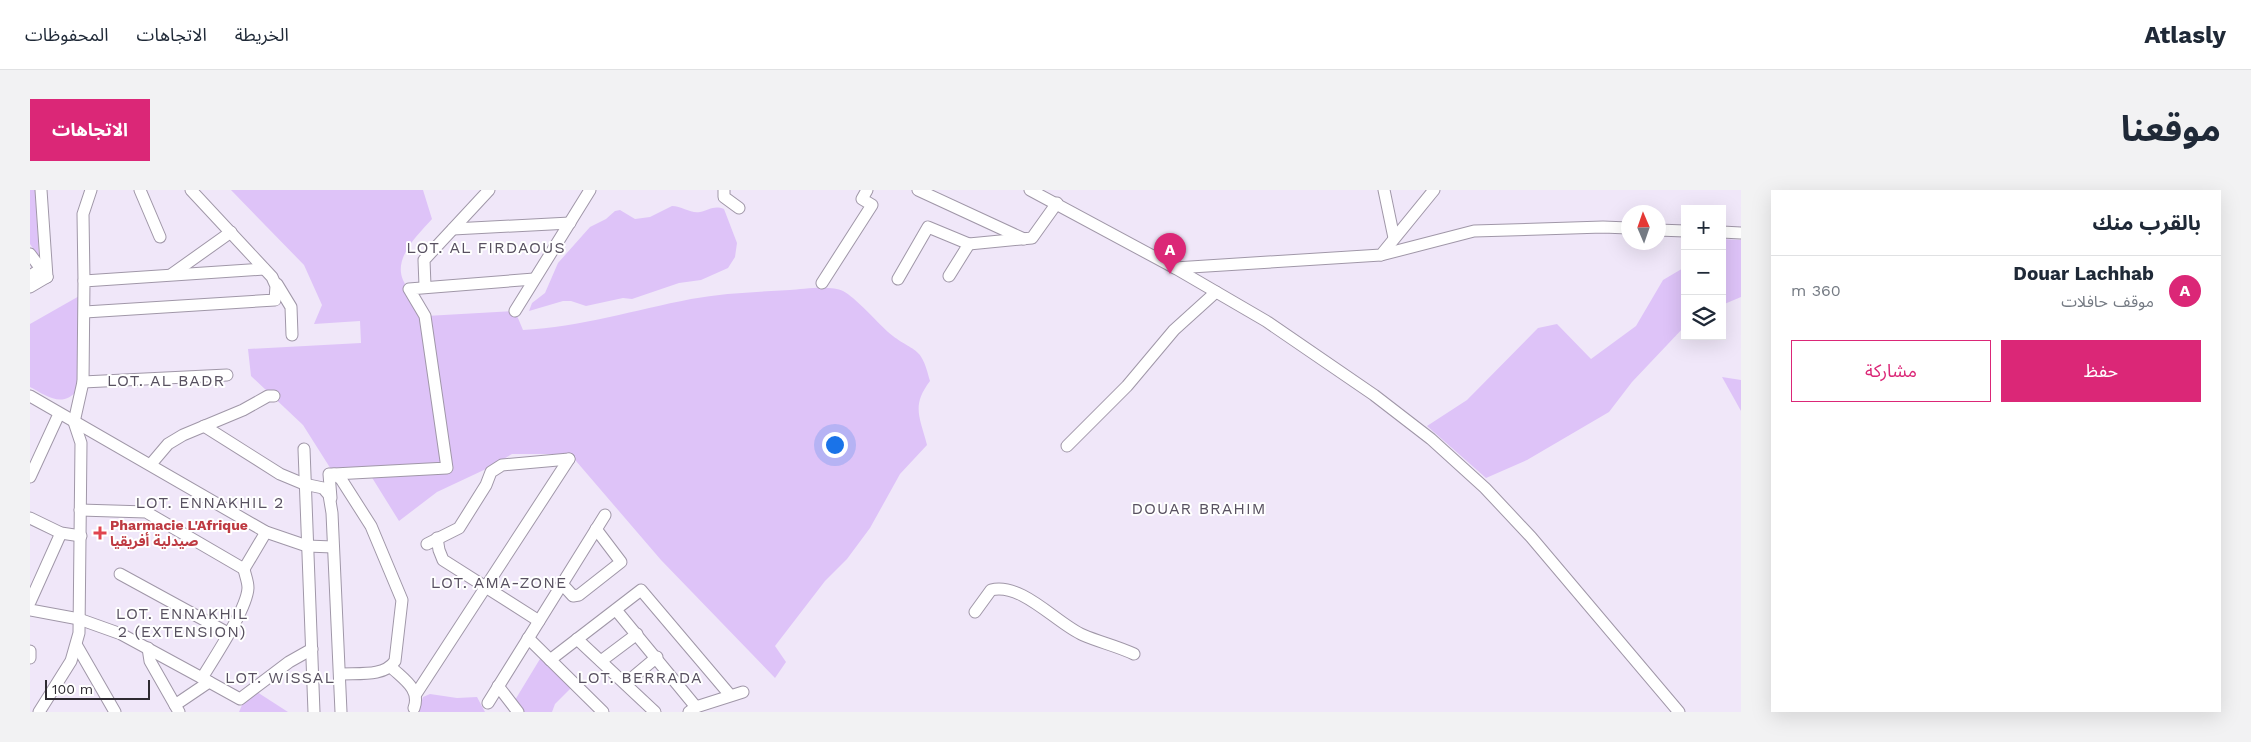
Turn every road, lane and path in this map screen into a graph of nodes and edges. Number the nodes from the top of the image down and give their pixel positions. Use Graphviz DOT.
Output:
graph roads {
  1 [pos="41,190"];
  2 [pos="140,190"];
  3 [pos="191,190"];
  4 [pos="489,190"];
  5 [pos="590,190"];
  6 [pos="724,190"];
  7 [pos="867,190"];
  8 [pos="918,190"];
  9 [pos="1030,190"];
  10 [pos="1384,190"];
  11 [pos="1434,190"];
  12 [pos="89,191"];
  13 [pos="1057,203"];
  14 [pos="739,208"];
  15 [pos="570,223"];
  16 [pos="454,228"];
  17 [pos="1621,228"];
  18 [pos="1666,230"];
  19 [pos="1681,231"];
  20 [pos="231,232"];
  21 [pos="1726,232"];
  22 [pos="1741,233"];
  23 [pos="160,237"];
  24 [pos="1394,238"];
  25 [pos="1024,239"];
  26 [pos="969,244"];
  27 [pos="30,254"];
  28 [pos="1381,255"];
  29 [pos="1175,268"];
  30 [pos="264,269"];
  31 [pos="44,273"];
  32 [pos="170,275"];
  33 [pos="30,276"];
  34 [pos="949,276"];
  35 [pos="534,279"];
  36 [pos="898,279"];
  37 [pos="84,280"];
  38 [pos="274,280"];
  39 [pos="822,283"];
  40 [pos="425,286"];
  41 [pos="30,288"];
  42 [pos="1216,292"];
  43 [pos="515,311"];
  44 [pos="85,312"];
  45 [pos="292,335"];
  46 [pos="227,375"];
  47 [pos="83,382"];
  48 [pos="30,396"];
  49 [pos="274,396"];
  50 [pos="59,414"];
  51 [pos="74,422"];
  52 [pos="204,426"];
  53 [pos="1067,446"];
  54 [pos="304,448"];
  55 [pos="151,464"];
  56 [pos="332,474"];
  57 [pos="30,477"];
  58 [pos="304,484"];
  59 [pos="331,503"];
  60 [pos="80,510"];
  61 [pos="605,515"];
  62 [pos="30,518"];
  63 [pos="596,530"];
  64 [pos="266,532"];
  65 [pos="61,533"];
  66 [pos="81,536"];
  67 [pos="437,538"];
  68 [pos="427,544"];
  69 [pos="307,546"];
  70 [pos="333,547"];
  71 [pos="244,569"];
  72 [pos="120,574"];
  73 [pos="562,584"];
  74 [pos="488,586"];
  75 [pos="30,602"];
  76 [pos="30,610"];
  77 [pos="616,610"];
  78 [pos="975,612"];
  79 [pos="79,619"];
  80 [pos="539,621"];
  81 [pos="228,633"];
  82 [pos="636,634"];
  83 [pos="528,638"];
  84 [pos="577,640"];
  85 [pos="77,646"];
  86 [pos="148,648"];
  87 [pos="312,649"];
  88 [pos="30,652"];
  89 [pos="1134,654"];
  90 [pos="657,657"];
  91 [pos="30,658"];
  92 [pos="550,660"];
  93 [pos="601,661"];
  94 [pos="391,667"];
  95 [pos="341,674"];
  96 [pos="205,680"];
  97 [pos="626,683"];
  98 [pos="498,686"];
  99 [pos="743,692"];
  100 [pos="416,694"];
  101 [pos="730,695"];
  102 [pos="488,703"];
  103 [pos="50,707"];
  104 [pos="414,708"];
  105 [pos="177,709"];
  106 [pos="344,709"];
  107 [pos="692,709"];
  108 [pos="39,712"];
  109 [pos="115,712"];
  110 [pos="314,712"];
  111 [pos="518,712"];
  112 [pos="603,712"];
  113 [pos="655,712"];
  114 [pos="1679,712"];
  1 -- 31 [label="street"];
  2 -- 23 [label="street"];
  3 -- 20 [label="street"];
  4 -- 16 [label="street"];
  5 -- 15 [label="street"];
  6 -- 14 [label="street"];
  7 -- 39 [label="street"];
  8 -- 25 [label="street"];
  9 -- 13 [label="street"];
  10 -- 24 [label="street"];
  11 -- 24 [label="street"];
  12 -- 37 [label="street"];
  13 -- 25 [label="street"];
  13 -- 29 [label="street"];
  15 -- 16 [label="street"];
  15 -- 35 [label="street"];
  16 -- 40 [label="street"];
  17 -- 28 [label="street"];
  18 -- 19 [label="street"];
  20 -- 30 [label="street"];
  20 -- 32 [label="street"];
  21 -- 22 [label="street"];
  24 -- 28 [label="street"];
  25 -- 26 [label="street"];
  26 -- 34 [label="street"];
  26 -- 36 [label="street"];
  27 -- 31 [label="street"];
  28 -- 29 [label="street"];
  29 -- 42 [label="street"];
  30 -- 32 [label="street"];
  30 -- 38 [label="street"];
  31 -- 33 [label="street"];
  31 -- 41 [label="street"];
  32 -- 37 [label="street"];
  35 -- 40 [label="street"];
  35 -- 43 [label="street"];
  37 -- 44 [label="street"];
  38 -- 44 [label="street"];
  38 -- 45 [label="street"];
  40 -- 56 [label="street"];
  42 -- 53 [label="street"];
  42 -- 114 [label="street"];
  44 -- 47 [label="street"];
  46 -- 47 [label="street"];
  47 -- 51 [label="street"];
  48 -- 50 [label="street"];
  49 -- 52 [label="street"];
  50 -- 51 [label="street"];
  50 -- 57 [label="street"];
  51 -- 55 [label="street"];
  51 -- 60 [label="street"];
  52 -- 55 [label="street"];
  52 -- 58 [label="street"];
  54 -- 58 [label="street"];
  55 -- 64 [label="street"];
  56 -- 59 [label="street"];
  56 -- 94 [label="street"];
  58 -- 59 [label="street"];
  58 -- 69 [label="street"];
  59 -- 70 [label="street"];
  60 -- 66 [label="street"];
  60 -- 71 [label="street"];
  61 -- 63 [label="street"];
  62 -- 65 [label="street"];
  63 -- 73 [label="street"];
  63 -- 73 [label="street"];
  64 -- 69 [label="street"];
  64 -- 71 [label="street"];
  65 -- 66 [label="street"];
  65 -- 75 [label="street"];
  66 -- 79 [label="street"];
  67 -- 68 [label="street"];
  67 -- 74 [label="street"];
  67 -- 74 [label="street"];
  69 -- 70 [label="street"];
  69 -- 87 [label="street"];
  70 -- 95 [label="street"];
  71 -- 81 [label="street"];
  72 -- 81 [label="street"];
  73 -- 80 [label="street"];
  74 -- 80 [label="street"];
  74 -- 100 [label="street"];
  76 -- 79 [label="street"];
  77 -- 82 [label="street"];
  77 -- 84 [label="street"];
  77 -- 101 [label="street"];
  78 -- 89 [label="street"];
  79 -- 85 [label="street"];
  79 -- 86 [label="street"];
  80 -- 83 [label="street"];
  81 -- 96 [label="street"];
  82 -- 90 [label="street"];
  82 -- 93 [label="street"];
  83 -- 92 [label="street"];
  83 -- 98 [label="street"];
  84 -- 92 [label="street"];
  84 -- 93 [label="street"];
  85 -- 103 [label="street"];
  85 -- 109 [label="street"];
  86 -- 96 [label="street"];
  86 -- 105 [label="street"];
  87 -- 96 [label="street"];
  87 -- 110 [label="street"];
  88 -- 91 [label="street"];
  90 -- 97 [label="street"];
  90 -- 107 [label="street"];
  92 -- 112 [label="street"];
  93 -- 97 [label="street"];
  94 -- 95 [label="street"];
  94 -- 100 [label="street"];
  95 -- 106 [label="street"];
  96 -- 105 [label="street"];
  97 -- 113 [label="street"];
  98 -- 102 [label="street"];
  98 -- 111 [label="street"];
  99 -- 101 [label="street"];
  100 -- 104 [label="street"];
  101 -- 107 [label="street"];
  103 -- 108 [label="street"];
}
